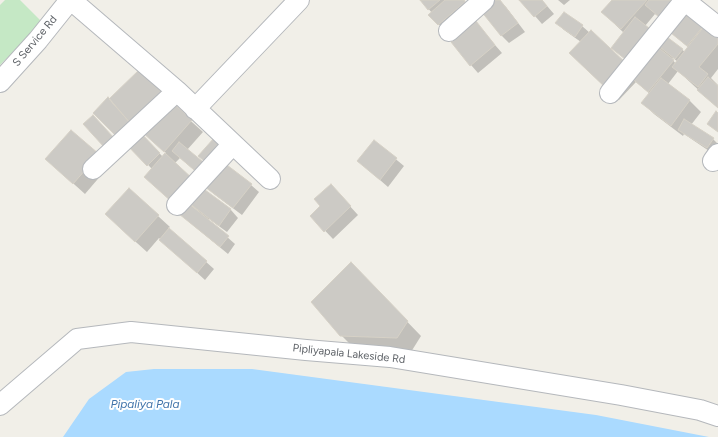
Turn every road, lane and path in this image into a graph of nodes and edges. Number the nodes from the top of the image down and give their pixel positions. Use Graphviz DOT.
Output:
graph roads {
  1 [pos="70,0"];
  2 [pos="299,0"];
  3 [pos="484,0"];
  4 [pos="691,2"];
  5 [pos="718,28"];
  6 [pos="449,31"];
  7 [pos="0,82"];
  8 [pos="177,91"];
  9 [pos="610,93"];
  10 [pos="195,109"];
  11 [pos="232,145"];
  12 [pos="93,169"];
  13 [pos="270,179"];
  14 [pos="177,205"];
  15 [pos="0,405"];
  16 [pos="718,416"];
  1 -- 7 [label="street, S Service Rd"];
  1 -- 8 [label="street"];
  2 -- 10 [label="street"];
  3 -- 6 [label="street"];
  4 -- 5 [label="street"];
  4 -- 9 [label="street"];
  8 -- 10 [label="street"];
  8 -- 12 [label="street"];
  10 -- 11 [label="street"];
  11 -- 13 [label="street"];
  11 -- 14 [label="street"];
  15 -- 16 [label="street, Pipliyapala Lakeside Rd"];
}
